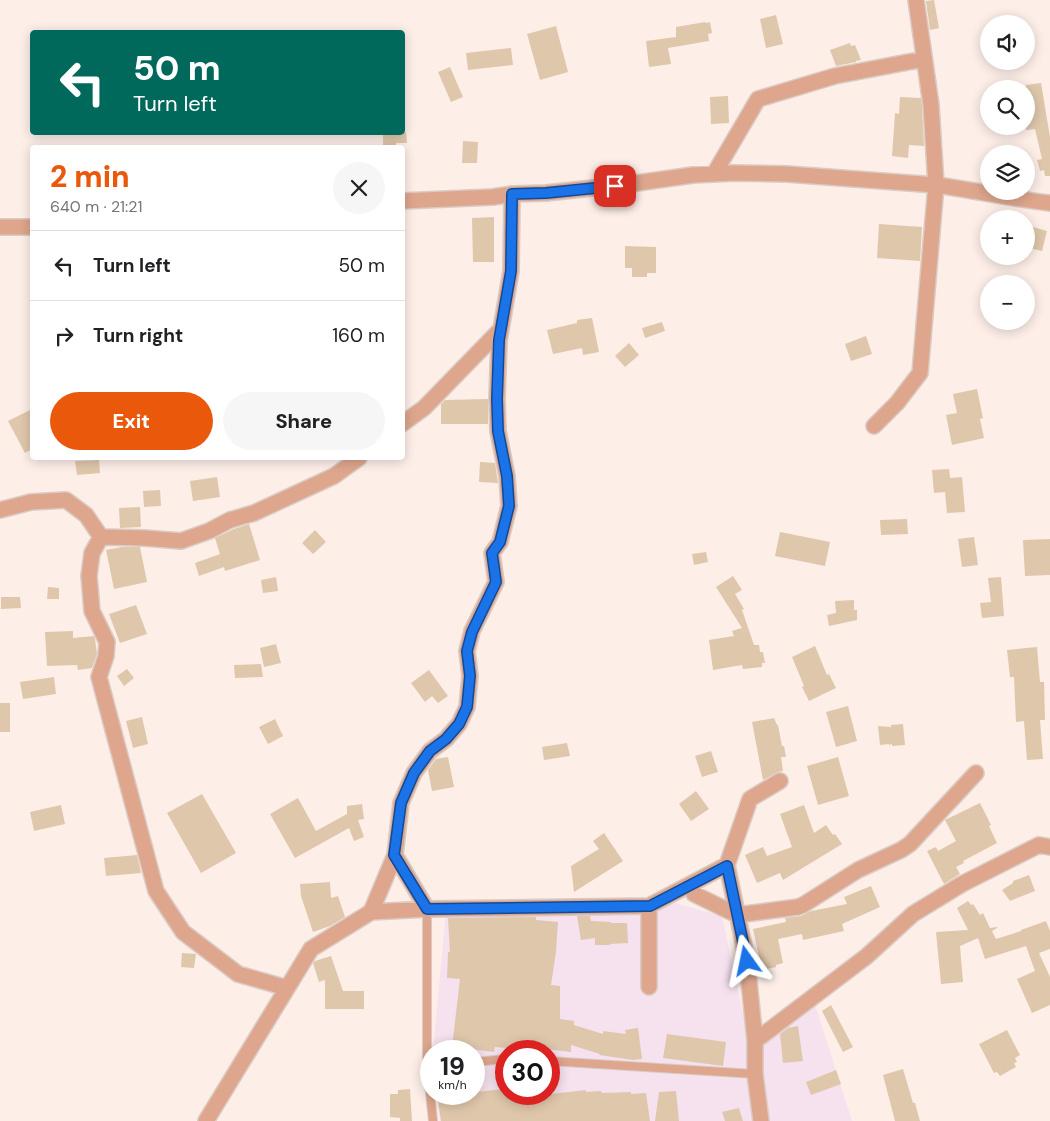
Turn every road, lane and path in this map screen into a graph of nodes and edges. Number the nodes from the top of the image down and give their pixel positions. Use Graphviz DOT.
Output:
graph roads {
  1 [pos="916,0"];
  2 [pos="924,59"];
  3 [pos="714,174"];
  4 [pos="936,185"];
  5 [pos="512,194"];
  6 [pos="405,201"];
  7 [pos="1050,203"];
  8 [pos="0,226"];
  9 [pos="30,227"];
  10 [pos="501,329"];
  11 [pos="405,422"];
  12 [pos="874,426"];
  13 [pos="356,460"];
  14 [pos="0,510"];
  15 [pos="101,538"];
  16 [pos="976,773"];
  17 [pos="780,781"];
  18 [pos="1050,847"];
  19 [pos="394,855"];
  20 [pos="727,866"];
  21 [pos="694,894"];
  22 [pos="650,906"];
  23 [pos="427,909"];
  24 [pos="372,912"];
  25 [pos="737,915"];
  26 [pos="650,987"];
  27 [pos="287,988"];
  28 [pos="429,1040"];
  29 [pos="756,1041"];
  30 [pos="560,1062"];
  31 [pos="755,1074"];
  32 [pos="432,1105"];
  33 [pos="206,1121"];
  34 [pos="433,1121"];
  35 [pos="761,1121"];
  1 -- 2 [label="street"];
  2 -- 3 [label="street"];
  2 -- 4 [label="street"];
  3 -- 4 [label="street"];
  3 -- 5 [label="street"];
  4 -- 7 [label="street"];
  4 -- 12 [label="street"];
  5 -- 6 [label="street"];
  5 -- 10 [label="street"];
  8 -- 9 [label="street"];
  10 -- 11 [label="street"];
  10 -- 19 [label="street"];
  13 -- 15 [label="street"];
  14 -- 15 [label="street"];
  15 -- 27 [label="street"];
  16 -- 25 [label="street"];
  17 -- 20 [label="street"];
  18 -- 29 [label="street"];
  19 -- 23 [label="street"];
  19 -- 24 [label="street"];
  20 -- 22 [label="street"];
  20 -- 25 [label="street"];
  21 -- 25 [label="street"];
  22 -- 23 [label="street"];
  22 -- 26 [label="street"];
  23 -- 24 [label="street"];
  23 -- 28 [label="lane"];
  24 -- 27 [label="street"];
  25 -- 29 [label="street"];
  27 -- 33 [label="street"];
  29 -- 31 [label="street"];
  30 -- 31 [label="lane"];
  31 -- 35 [label="street"];
  32 -- 34 [label="lane"];
}
